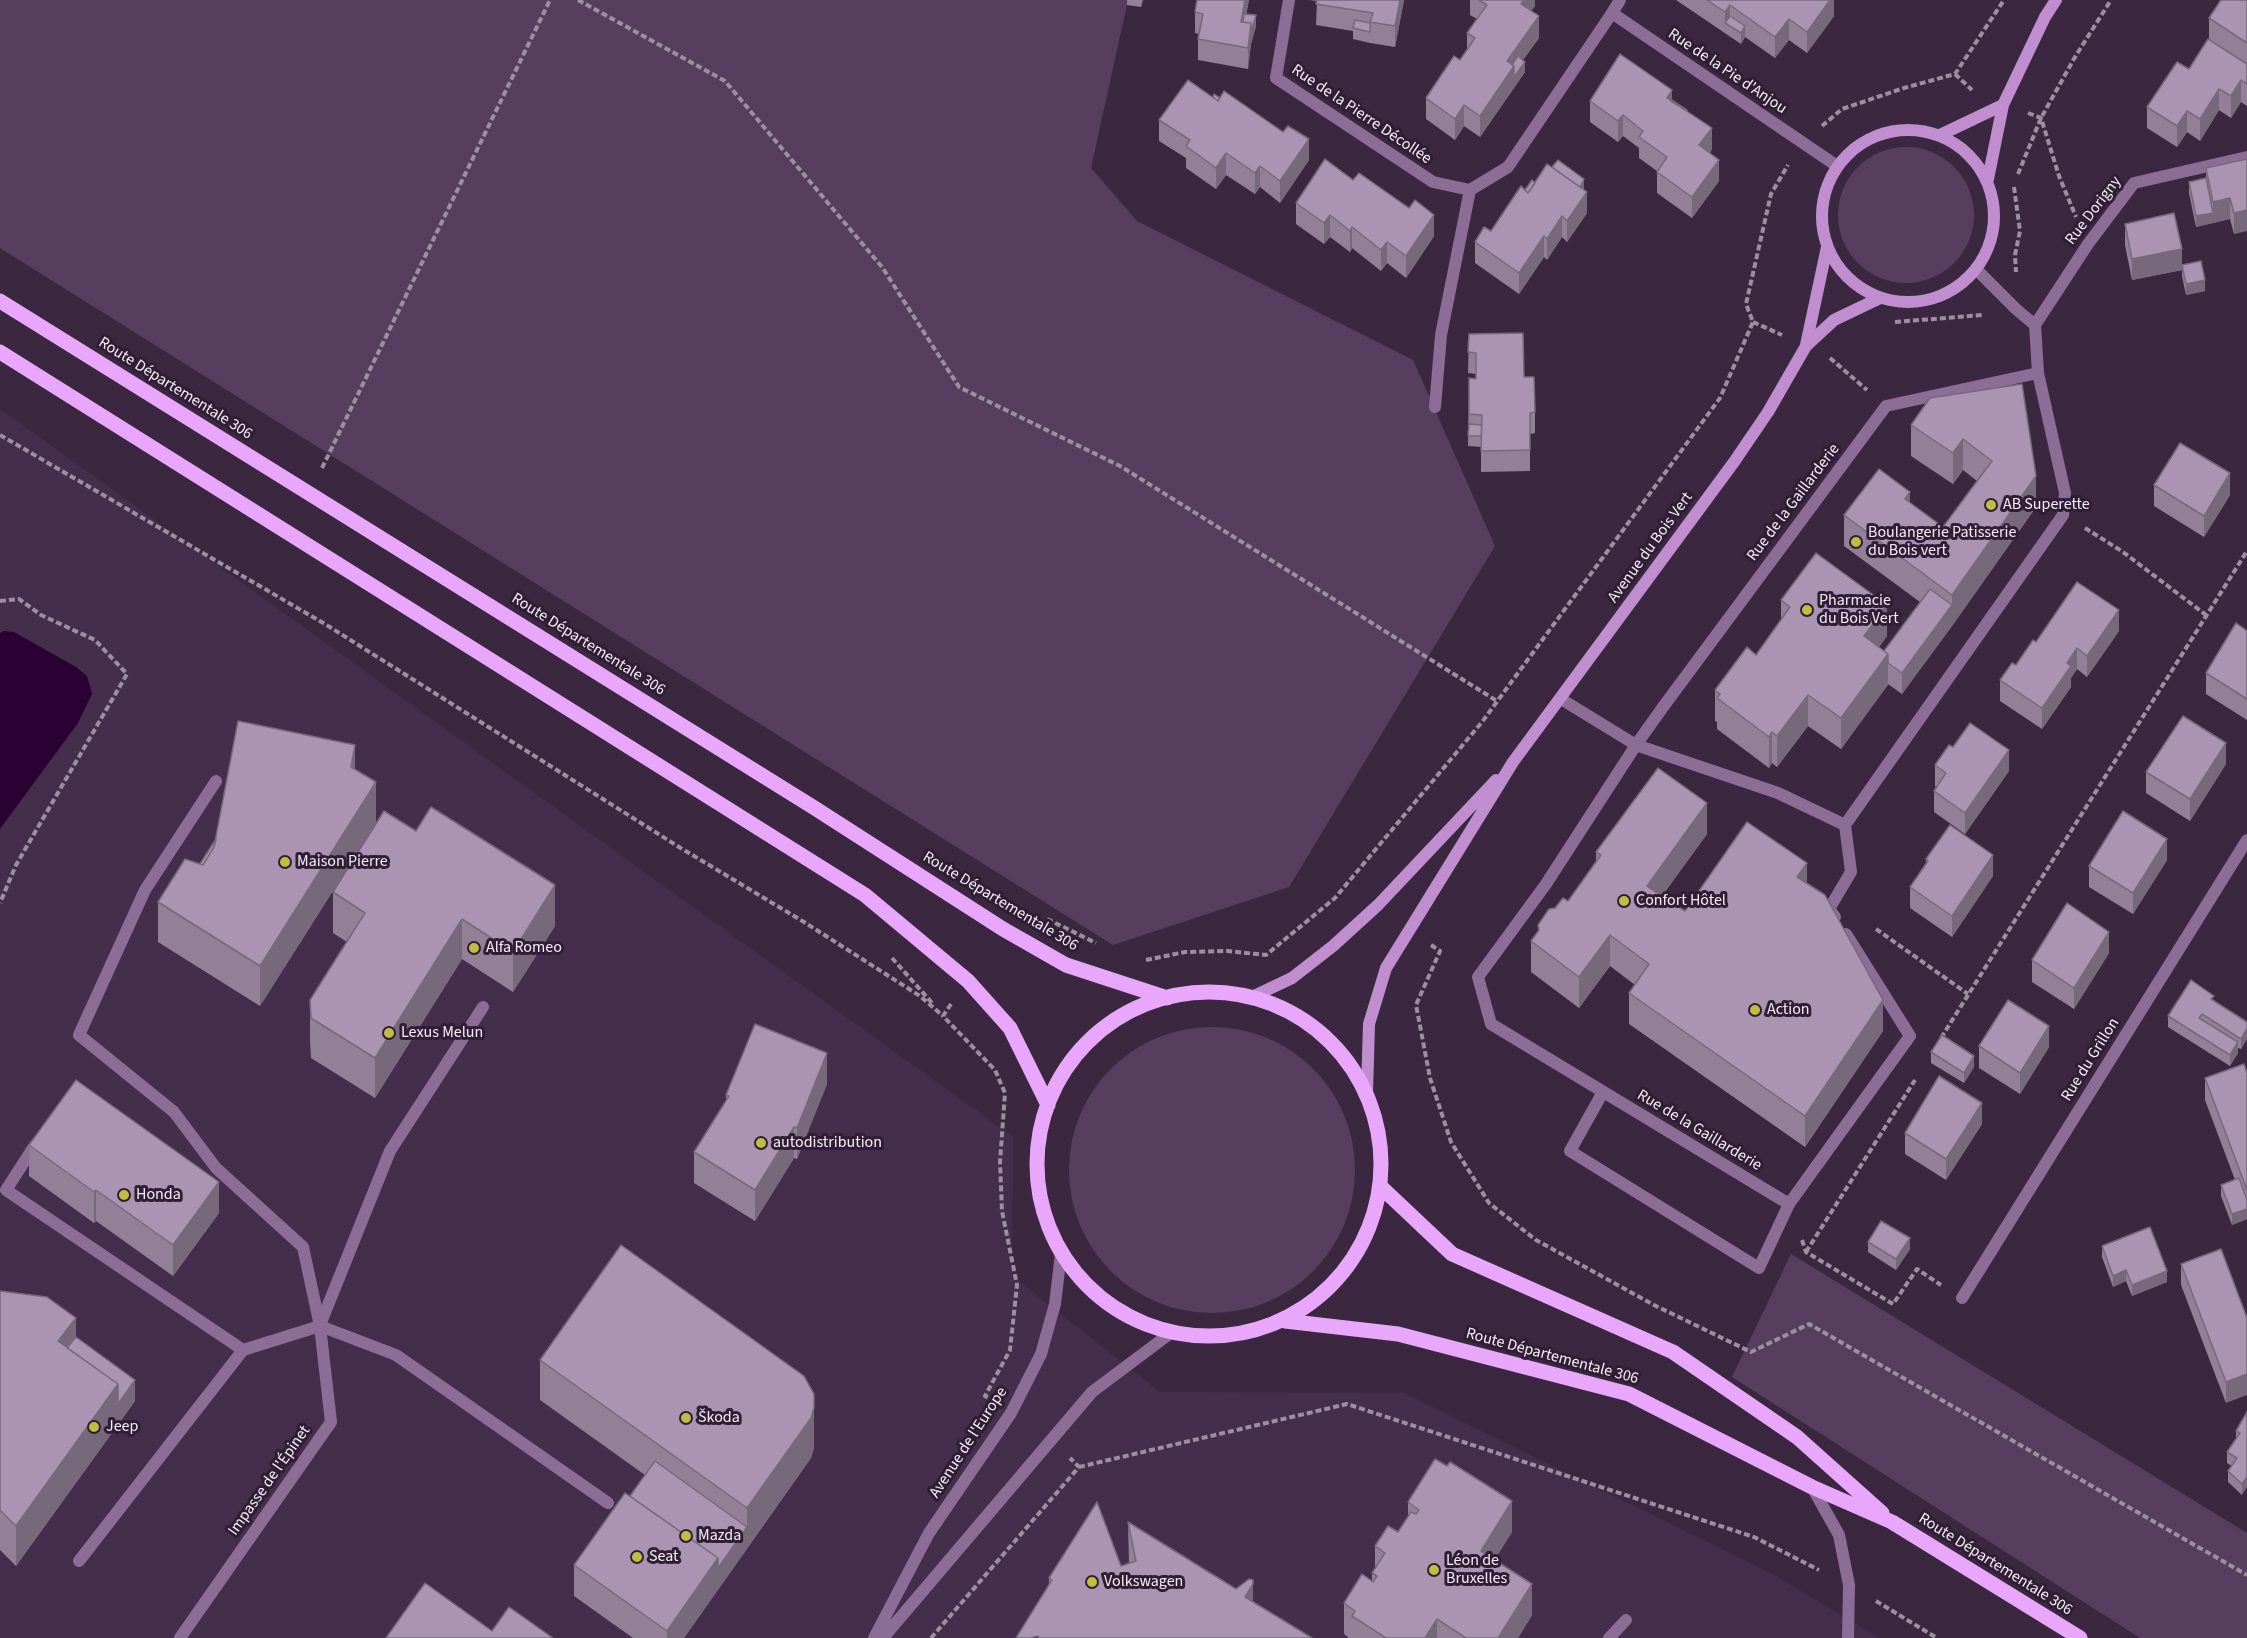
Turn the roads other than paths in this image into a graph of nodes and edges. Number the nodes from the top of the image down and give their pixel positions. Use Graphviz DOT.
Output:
graph roads {
  1 [pos="1289,0"];
  2 [pos="1620,0"];
  3 [pos="2056,0"];
  4 [pos="1612,13"];
  5 [pos="2003,105"];
  6 [pos="1940,135"];
  7 [pos="2247,157"];
  8 [pos="1837,166"];
  9 [pos="1988,179"];
  10 [pos="1470,189"];
  11 [pos="1827,247"];
  12 [pos="1977,270"];
  13 [pos="1880,298"];
  14 [pos="0,301"];
  15 [pos="2035,325"];
  16 [pos="1806,346"];
  17 [pos="0,352"];
  18 [pos="2038,373"];
  19 [pos="1435,407"];
  20 [pos="1561,699"];
  21 [pos="1635,745"];
  22 [pos="1513,762"];
  23 [pos="216,782"];
  24 [pos="1845,825"];
  25 [pos="2247,840"];
  26 [pos="1252,997"];
  27 [pos="1167,998"];
  28 [pos="483,1007"];
  29 [pos="1367,1092"];
  30 [pos="1604,1092"];
  31 [pos="1048,1105"];
  32 [pos="34,1145"];
  33 [pos="1382,1187"];
  34 [pos="1789,1204"];
  35 [pos="1061,1254"];
  36 [pos="1962,1298"];
  37 [pos="1285,1321"];
  38 [pos="320,1326"];
  39 [pos="1172,1332"];
  40 [pos="243,1350"];
  41 [pos="1812,1487"];
  42 [pos="608,1503"];
  43 [pos="1892,1522"];
  44 [pos="79,1561"];
  45 [pos="1626,1620"];
  46 [pos="180,1638"];
  47 [pos="874,1638"];
  48 [pos="883,1638"];
  49 [pos="1609,1638"];
  50 [pos="1848,1638"];
  51 [pos="2080,1638"];
  1 -- 10 [label="street, Rue de la Pierre Décollée"];
  2 -- 4 [label="street"];
  3 -- 5 [label="street"];
  4 -- 8 [label="street, Rue de la Pie d'Anjou"];
  4 -- 10 [label="street"];
  5 -- 6 [label="street"];
  5 -- 9 [label="street"];
  6 -- 8 [label="street"];
  6 -- 9 [label="street"];
  7 -- 15 [label="street, Rue Dorigny"];
  8 -- 11 [label="street"];
  9 -- 12 [label="street"];
  10 -- 19 [label="street"];
  11 -- 13 [label="street"];
  11 -- 16 [label="street, Avenue du Bois Vert"];
  12 -- 13 [label="street"];
  12 -- 15 [label="street"];
  13 -- 16 [label="street, Avenue du Bois Vert"];
  14 -- 27 [label="main road, Route Départementale 306"];
  15 -- 18 [label="street"];
  16 -- 20 [label="street, Avenue du Bois Vert"];
  17 -- 31 [label="main road"];
  18 -- 21 [label="street, Rue de la Gaillarderie"];
  18 -- 24 [label="street"];
  20 -- 21 [label="street"];
  20 -- 22 [label="street, Avenue du Bois Vert"];
  21 -- 24 [label="street"];
  21 -- 30 [label="street, Rue de la Gaillarderie"];
  22 -- 26 [label="street, Avenue du Bois Vert"];
  22 -- 29 [label="street, Avenue du Bois Vert"];
  23 -- 38 [label="street, Impasse de l'Épinet"];
  24 -- 34 [label="street"];
  25 -- 36 [label="street, Rue du Grillon"];
  26 -- 27 [label="main road"];
  26 -- 29 [label="main road"];
  27 -- 31 [label="main road"];
  28 -- 38 [label="street"];
  29 -- 33 [label="main road"];
  30 -- 34 [label="street, Rue de la Gaillarderie"];
  30 -- 34 [label="street"];
  31 -- 35 [label="main road"];
  32 -- 40 [label="street"];
  33 -- 37 [label="main road"];
  33 -- 43 [label="main road, Route Départementale 306"];
  35 -- 39 [label="main road"];
  35 -- 47 [label="street, Avenue de l'Europe"];
  37 -- 39 [label="main road"];
  37 -- 41 [label="main road, Route Départementale 306"];
  38 -- 40 [label="street"];
  38 -- 42 [label="street"];
  38 -- 46 [label="street, Impasse de l'Épinet"];
  39 -- 48 [label="street"];
  40 -- 44 [label="street"];
  41 -- 43 [label="main road, Route Départementale 306"];
  41 -- 50 [label="street"];
  43 -- 51 [label="main road, Route Départementale 306"];
  45 -- 49 [label="street"];
}
